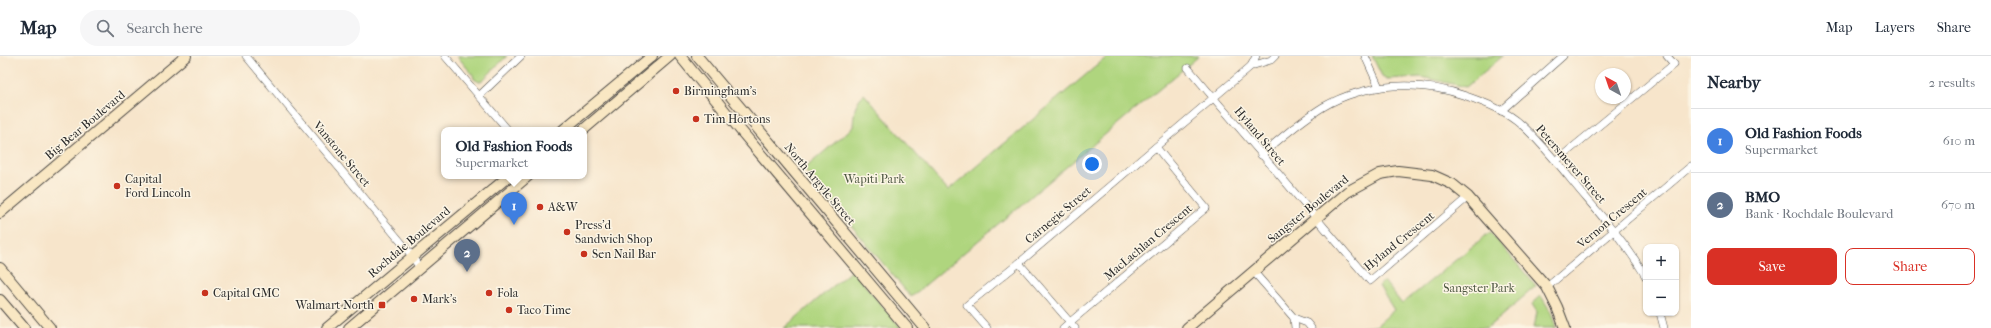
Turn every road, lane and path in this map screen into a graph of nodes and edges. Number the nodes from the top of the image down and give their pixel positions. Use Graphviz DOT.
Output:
graph roads {
  1 [pos="186,56"];
  2 [pos="246,56"];
  3 [pos="446,56"];
  4 [pos="521,56"];
  5 [pos="652,56"];
  6 [pos="670,56"];
  7 [pos="680,56"];
  8 [pos="697,56"];
  9 [pos="1256,56"];
  10 [pos="1275,56"];
  11 [pos="1364,56"];
  12 [pos="1563,56"];
  13 [pos="1668,56"];
  14 [pos="1252,66"];
  15 [pos="1188,68"];
  16 [pos="1379,87"];
  17 [pos="479,96"];
  18 [pos="1214,98"];
  19 [pos="1501,110"];
  20 [pos="505,127"];
  21 [pos="567,127"];
  22 [pos="587,127"];
  23 [pos="1156,147"];
  24 [pos="1261,155"];
  25 [pos="1556,161"];
  26 [pos="1691,166"];
  27 [pos="505,179"];
  28 [pos="524,179"];
  29 [pos="1468,197"];
  30 [pos="0,213"];
  31 [pos="1316,218"];
  32 [pos="1614,232"];
  33 [pos="412,257"];
  34 [pos="1019,263"];
  35 [pos="0,268"];
  36 [pos="420,268"];
  37 [pos="1253,271"];
  38 [pos="1643,272"];
  39 [pos="1547,287"];
  40 [pos="0,300"];
  41 [pos="1661,316"];
  42 [pos="1294,318"];
  43 [pos="1072,325"];
  44 [pos="1192,326"];
  45 [pos="24,328"];
  46 [pos="50,328"];
  47 [pos="327,328"];
  48 [pos="349,328"];
  49 [pos="907,328"];
  50 [pos="925,328"];
  51 [pos="987,328"];
  52 [pos="1063,328"];
  53 [pos="1295,328"];
  54 [pos="1312,328"];
  55 [pos="1565,328"];
  56 [pos="1664,328"];
  1 -- 30 [label="street, Big Bear Boulevard"];
  2 -- 33 [label="street, Vanstone Street"];
  3 -- 17 [label="street"];
  4 -- 17 [label="street"];
  5 -- 21 [label="street"];
  6 -- 22 [label="street"];
  7 -- 49 [label="street"];
  8 -- 50 [label="street, North Argyle Street"];
  9 -- 14 [label="street"];
  10 -- 14 [label="street"];
  11 -- 16 [label="street"];
  12 -- 19 [label="street"];
  13 -- 25 [label="street"];
  14 -- 18 [label="street, Carnegie Street"];
  15 -- 18 [label="street, Hyland Street"];
  16 -- 19 [label="street, Petersmeyer Street"];
  16 -- 24 [label="street, Petersmeyer Street"];
  17 -- 20 [label="street"];
  18 -- 23 [label="street, Carnegie Street"];
  18 -- 24 [label="street, Hyland Street"];
  19 -- 25 [label="street, Petersmeyer Street"];
  23 -- 34 [label="street, Carnegie Street"];
  23 -- 43 [label="street, MacLachlan Crescent"];
  24 -- 31 [label="street, Hyland Street"];
  25 -- 32 [label="street, Petersmeyer Street"];
  26 -- 32 [label="street, Vernon Crescent"];
  27 -- 33 [label="street, Rochdale Boulevard"];
  28 -- 36 [label="street"];
  29 -- 31 [label="street, Sangster Boulevard"];
  29 -- 31 [label="street, Hyland Crescent"];
  29 -- 39 [label="street, Sangster Boulevard"];
  31 -- 37 [label="street, Sangster Boulevard"];
  32 -- 38 [label="street, Petersmeyer Street"];
  32 -- 39 [label="street, Vernon Crescent"];
  33 -- 36 [label="street, Vanstone Street"];
  33 -- 47 [label="street, Rochdale Boulevard"];
  34 -- 43 [label="street"];
  34 -- 51 [label="street"];
  35 -- 46 [label="street"];
  36 -- 48 [label="street"];
  37 -- 42 [label="street"];
  37 -- 44 [label="street, Sangster Boulevard"];
  39 -- 55 [label="street, Sangster Boulevard"];
  40 -- 45 [label="street"];
  41 -- 56 [label="street"];
  42 -- 53 [label="street"];
  42 -- 54 [label="street"];
  43 -- 52 [label="street, MacLachlan Crescent"];
}
